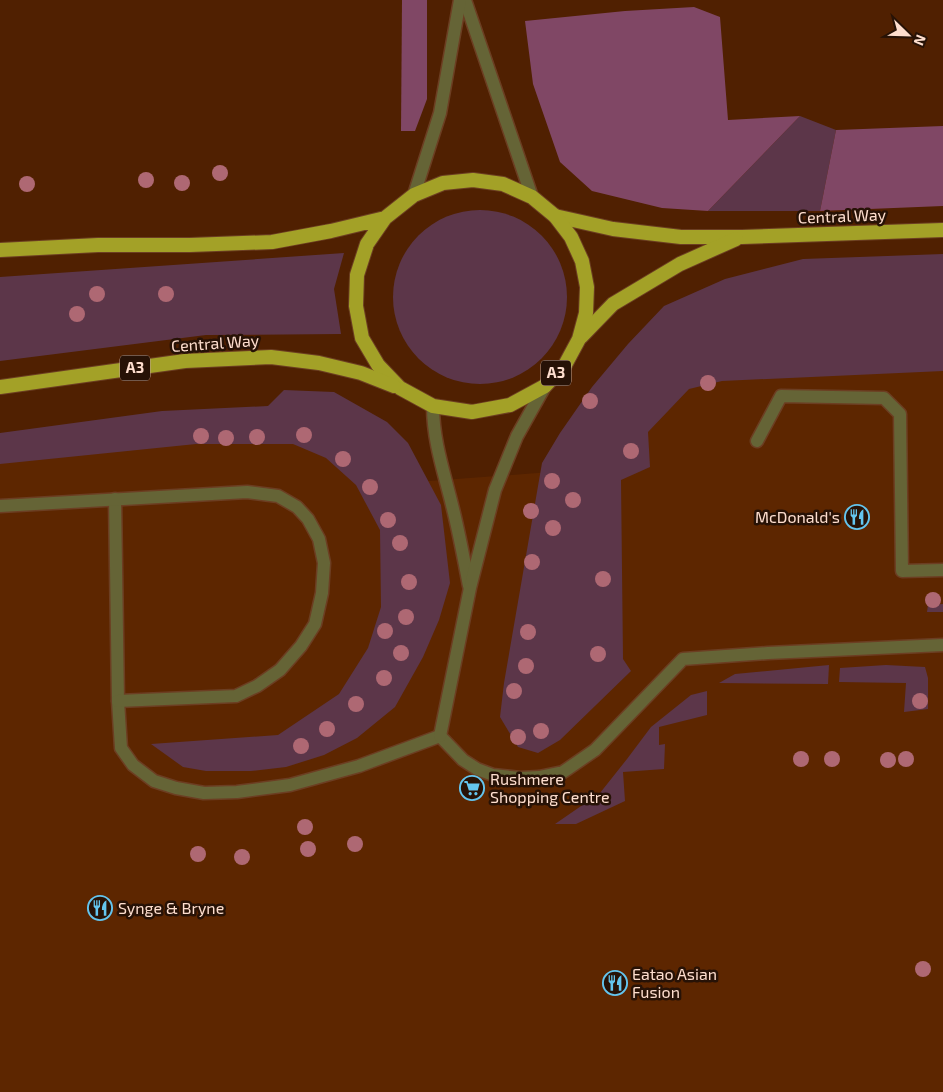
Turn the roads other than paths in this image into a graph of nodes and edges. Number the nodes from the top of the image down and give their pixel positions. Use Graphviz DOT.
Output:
graph roads {
  1 [pos="460,0"];
  2 [pos="465,0"];
  3 [pos="414,195"];
  4 [pos="532,197"];
  5 [pos="555,216"];
  6 [pos="385,218"];
  7 [pos="943,230"];
  8 [pos="742,237"];
  9 [pos="0,250"];
  10 [pos="579,339"];
  11 [pos="545,386"];
  12 [pos="0,388"];
  13 [pos="400,388"];
  14 [pos="433,406"];
  15 [pos="757,441"];
  16 [pos="116,499"];
  17 [pos="0,506"];
  18 [pos="943,570"];
  19 [pos="470,588"];
  20 [pos="943,645"];
  21 [pos="118,701"];
  22 [pos="440,736"];
  1 -- 3 [label="lane"];
  2 -- 4 [label="lane"];
  3 -- 4 [label="highway, A3"];
  3 -- 6 [label="highway, A3"];
  4 -- 5 [label="highway, A3"];
  5 -- 8 [label="highway, Central Way / A3"];
  5 -- 10 [label="highway, A3"];
  6 -- 9 [label="highway, A3"];
  6 -- 13 [label="highway, A3"];
  7 -- 8 [label="highway, Central Way / A3"];
  8 -- 10 [label="highway, Central Way / A3"];
  10 -- 11 [label="highway, A3"];
  11 -- 14 [label="highway, A3"];
  11 -- 19 [label="lane"];
  12 -- 13 [label="highway, Central Way / A3"];
  13 -- 14 [label="highway, A3"];
  14 -- 19 [label="lane"];
  15 -- 18 [label="lane"];
  16 -- 17 [label="lane"];
  16 -- 21 [label="lane"];
  16 -- 21 [label="lane"];
  19 -- 22 [label="lane"];
  20 -- 22 [label="lane"];
  21 -- 22 [label="lane"];
}
